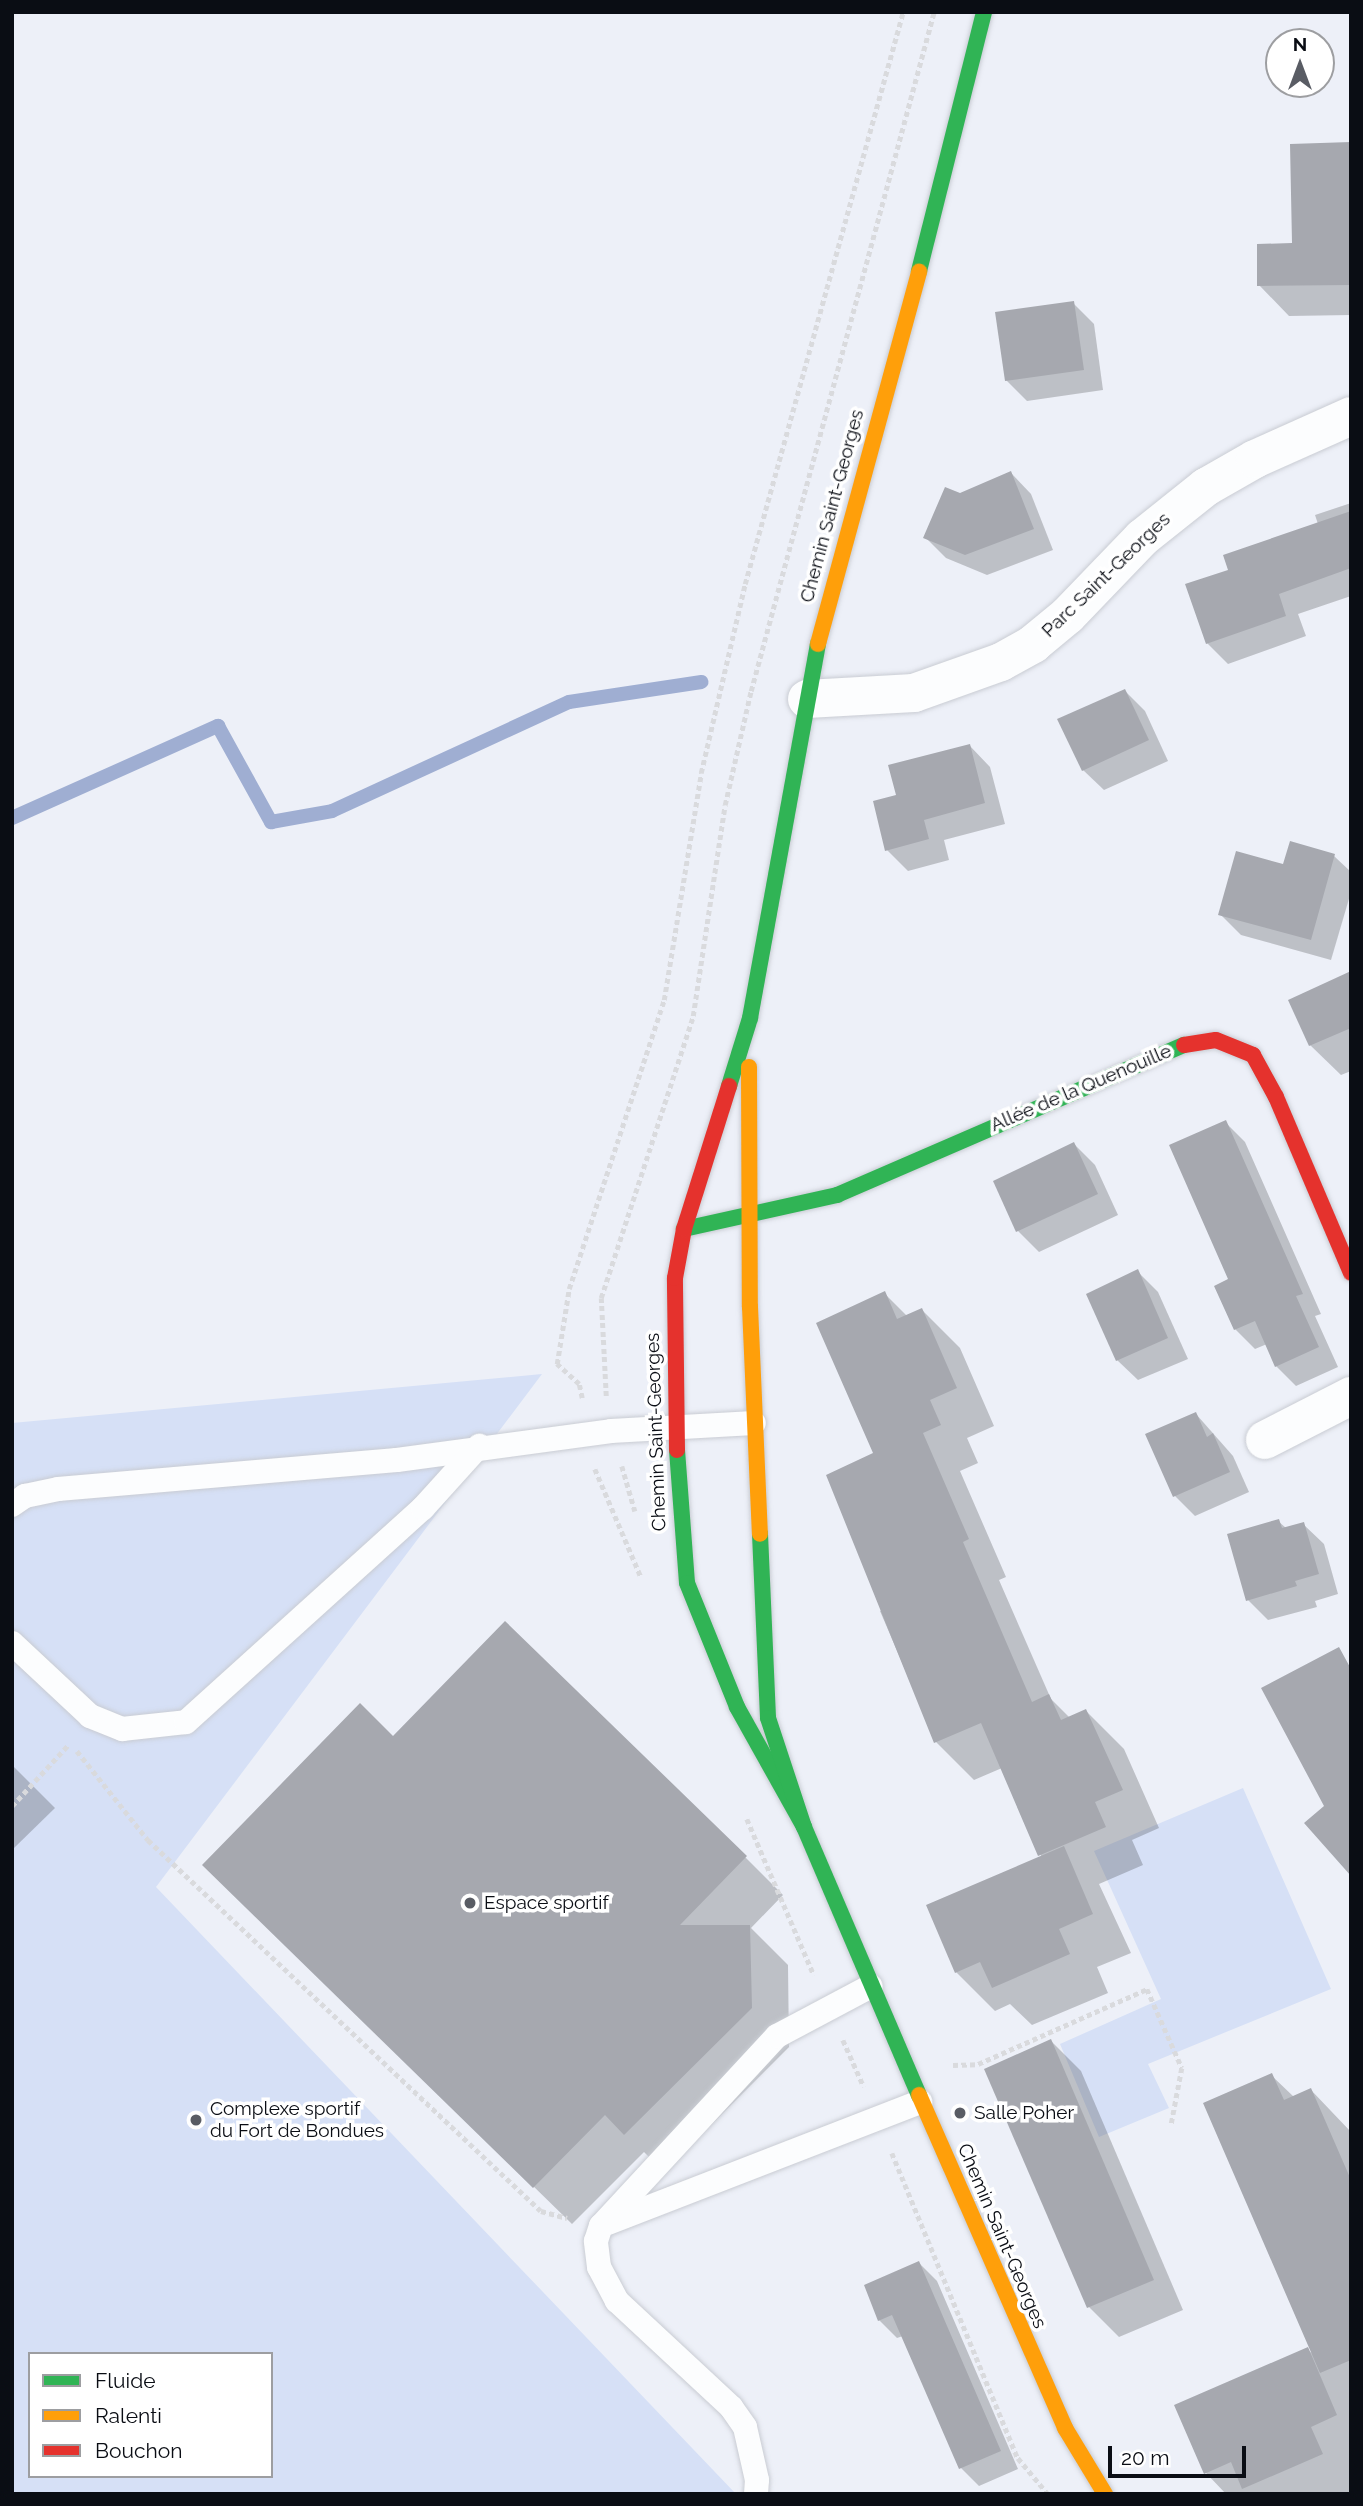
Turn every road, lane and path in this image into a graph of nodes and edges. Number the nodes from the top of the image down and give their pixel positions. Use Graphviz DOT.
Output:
graph roads {
  1 [pos="985,12"];
  2 [pos="1351,416"];
  3 [pos="807,699"];
  4 [pos="750,1018"];
  5 [pos="747,1218"];
  6 [pos="684,1229"];
  7 [pos="1351,1273"];
  8 [pos="1351,1396"];
  9 [pos="754,1423"];
  10 [pos="675,1426"];
  11 [pos="1265,1440"];
  12 [pos="479,1446"];
  13 [pos="12,1505"];
  14 [pos="12,1643"];
  15 [pos="12,1805"];
  16 [pos="804,1828"];
  17 [pos="871,1986"];
  18 [pos="907,2070"];
  19 [pos="920,2102"];
  20 [pos="1171,2126"];
  21 [pos="601,2226"];
  22 [pos="1065,2428"];
  23 [pos="1123,2487"];
  24 [pos="762,2489"];
  25 [pos="1105,2494"];
  1 -- 3 [label="street, Chemin Saint-Georges"];
  2 -- 3 [label="street, Parc Saint-Georges"];
  3 -- 4 [label="street, Chemin Saint-Georges"];
  4 -- 5 [label="street, Chemin Saint-Georges"];
  4 -- 6 [label="street, Chemin Saint-Georges"];
  5 -- 6 [label="street, Allée de la Quenouille"];
  5 -- 7 [label="street, Allée de la Quenouille"];
  5 -- 9 [label="street, Chemin Saint-Georges"];
  6 -- 10 [label="street, Chemin Saint-Georges"];
  8 -- 11 [label="street"];
  9 -- 10 [label="lane"];
  9 -- 16 [label="street, Chemin Saint-Georges"];
  10 -- 12 [label="lane"];
  10 -- 16 [label="street, Chemin Saint-Georges"];
  12 -- 13 [label="lane"];
  12 -- 14 [label="lane"];
  15 -- 21 [label="path"];
  16 -- 17 [label="street, Chemin Saint-Georges"];
  17 -- 18 [label="street, Chemin Saint-Georges"];
  17 -- 21 [label="lane"];
  18 -- 19 [label="street, Chemin Saint-Georges"];
  18 -- 20 [label="path"];
  19 -- 21 [label="lane"];
  19 -- 22 [label="street, Chemin Saint-Georges"];
  21 -- 24 [label="lane"];
  22 -- 23 [label="street, Chemin Saint-Georges"];
  22 -- 25 [label="street, Chemin Saint-Georges"];
}
